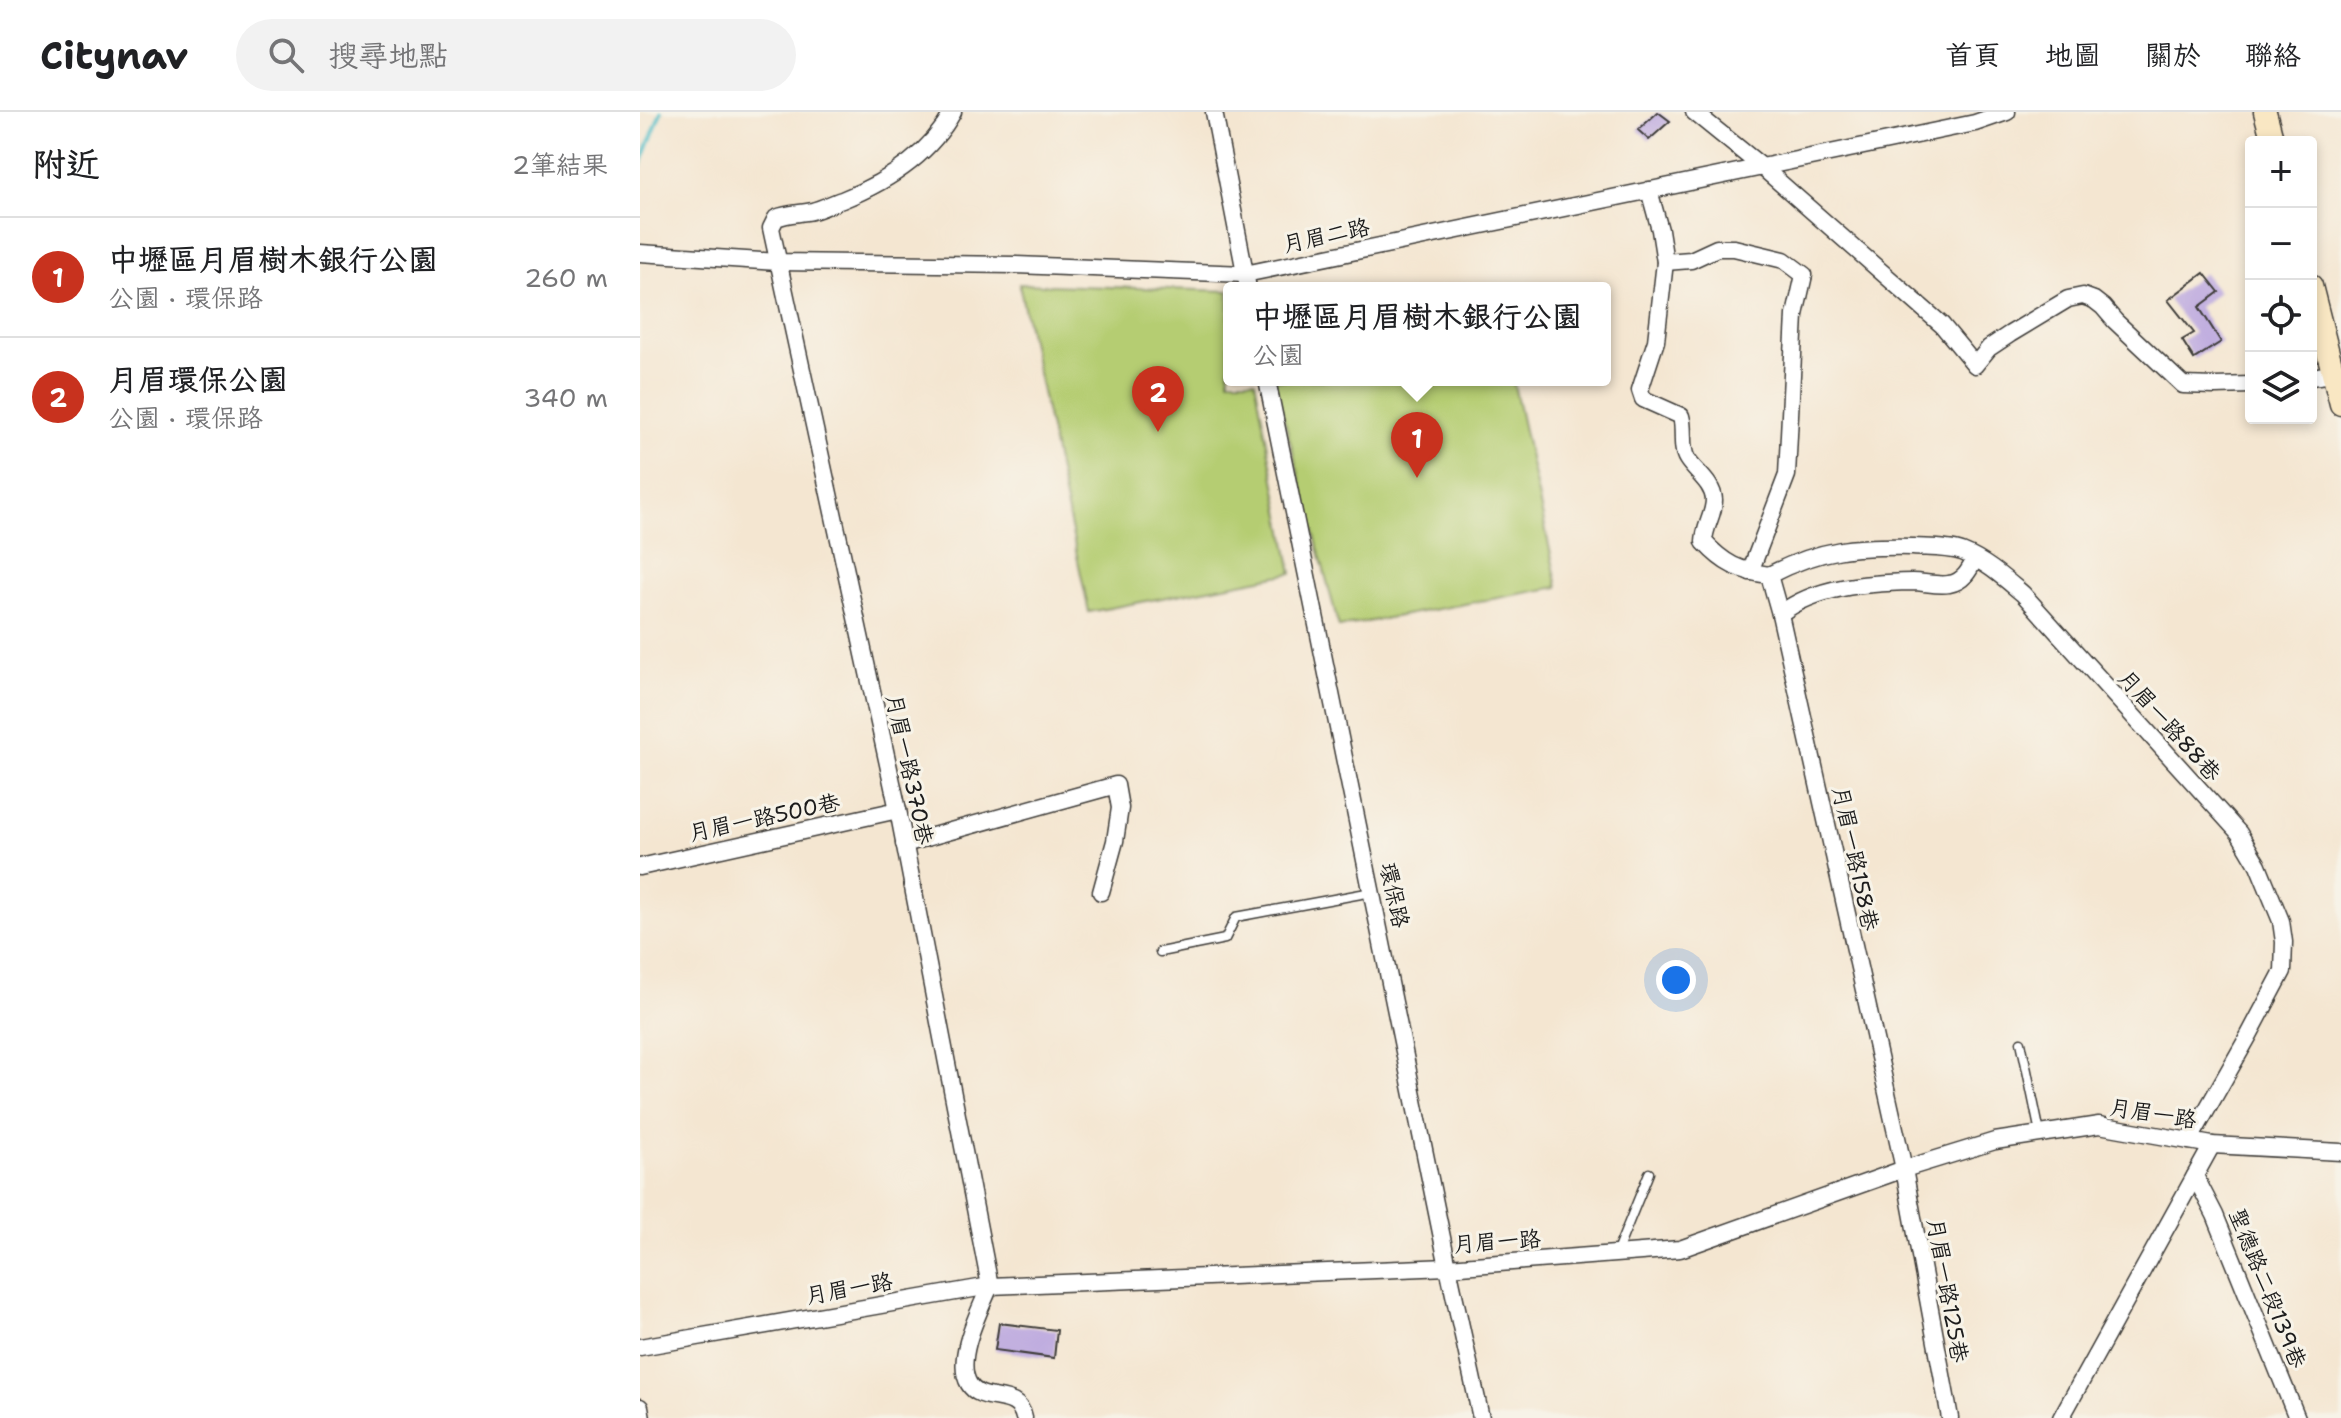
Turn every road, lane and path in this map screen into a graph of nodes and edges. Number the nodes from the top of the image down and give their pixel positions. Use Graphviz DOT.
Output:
graph roads {
  1 [pos="953,112"];
  2 [pos="1214,112"];
  3 [pos="1694,112"];
  4 [pos="2007,112"];
  5 [pos="2265,112"];
  6 [pos="1974,118"];
  7 [pos="2271,136"];
  8 [pos="1762,167"];
  9 [pos="1649,190"];
  10 [pos="640,253"];
  11 [pos="778,262"];
  12 [pos="1665,262"];
  13 [pos="1246,281"];
  14 [pos="2317,335"];
  15 [pos="2322,376"];
  16 [pos="2245,385"];
  17 [pos="1268,386"];
  18 [pos="2341,404"];
  19 [pos="1975,559"];
  20 [pos="1750,572"];
  21 [pos="1769,575"];
  22 [pos="1780,614"];
  23 [pos="898,810"];
  24 [pos="904,844"];
  25 [pos="640,867"];
  26 [pos="1101,892"];
  27 [pos="1372,892"];
  28 [pos="1160,952"];
  29 [pos="2021,1042"];
  30 [pos="2040,1134"];
  31 [pos="2189,1141"];
  32 [pos="2212,1145"];
  33 [pos="2340,1154"];
  34 [pos="1904,1169"];
  35 [pos="1649,1173"];
  36 [pos="2195,1176"];
  37 [pos="1616,1255"];
  38 [pos="1448,1267"];
  39 [pos="990,1286"];
  40 [pos="640,1347"];
  41 [pos="640,1407"];
  42 [pos="642,1418"];
  43 [pos="1024,1418"];
  44 [pos="1481,1418"];
  45 [pos="1950,1418"];
  46 [pos="2061,1418"];
  47 [pos="2297,1418"];
  1 -- 11 [label="street, 月眉一路370巷"];
  2 -- 13 [label="street"];
  3 -- 8 [label="street"];
  4 -- 6 [label="street, 月眉二路"];
  5 -- 7 [label="street"];
  6 -- 8 [label="street, 月眉二路"];
  8 -- 9 [label="street, 月眉二路"];
  8 -- 16 [label="street"];
  9 -- 12 [label="street"];
  9 -- 13 [label="street, 月眉二路"];
  10 -- 11 [label="street, 月眉二路"];
  11 -- 13 [label="street, 月眉二路"];
  11 -- 23 [label="street, 月眉一路370巷"];
  12 -- 20 [label="street"];
  12 -- 20 [label="street"];
  14 -- 15 [label="street"];
  15 -- 18 [label="street"];
  17 -- 27 [label="street, 環保路"];
  19 -- 21 [label="street, 月眉一路88巷"];
  19 -- 22 [label="street"];
  19 -- 31 [label="street, 月眉一路88巷"];
  20 -- 21 [label="street"];
  21 -- 22 [label="street, 月眉一路158巷"];
  22 -- 34 [label="street, 月眉一路158巷"];
  23 -- 24 [label="street, 月眉一路370巷"];
  23 -- 25 [label="street, 月眉一路500巷"];
  24 -- 26 [label="street"];
  24 -- 39 [label="street, 月眉一路370巷"];
  27 -- 28 [label="lane"];
  27 -- 38 [label="street, 環保路"];
  29 -- 30 [label="lane"];
  30 -- 31 [label="street, 月眉一路"];
  30 -- 34 [label="street, 月眉一路"];
  31 -- 32 [label="street, 月眉一路"];
  32 -- 33 [label="street, 月眉一路"];
  32 -- 36 [label="street"];
  34 -- 37 [label="street, 月眉一路"];
  34 -- 45 [label="street, 月眉一路125巷"];
  35 -- 37 [label="lane"];
  36 -- 46 [label="street"];
  36 -- 47 [label="street, 聖德路二段139巷"];
  37 -- 38 [label="street, 月眉一路"];
  38 -- 39 [label="street, 月眉一路"];
  38 -- 44 [label="street, 環保路"];
  39 -- 40 [label="street, 月眉一路"];
  39 -- 43 [label="street"];
  41 -- 42 [label="street"];
}
